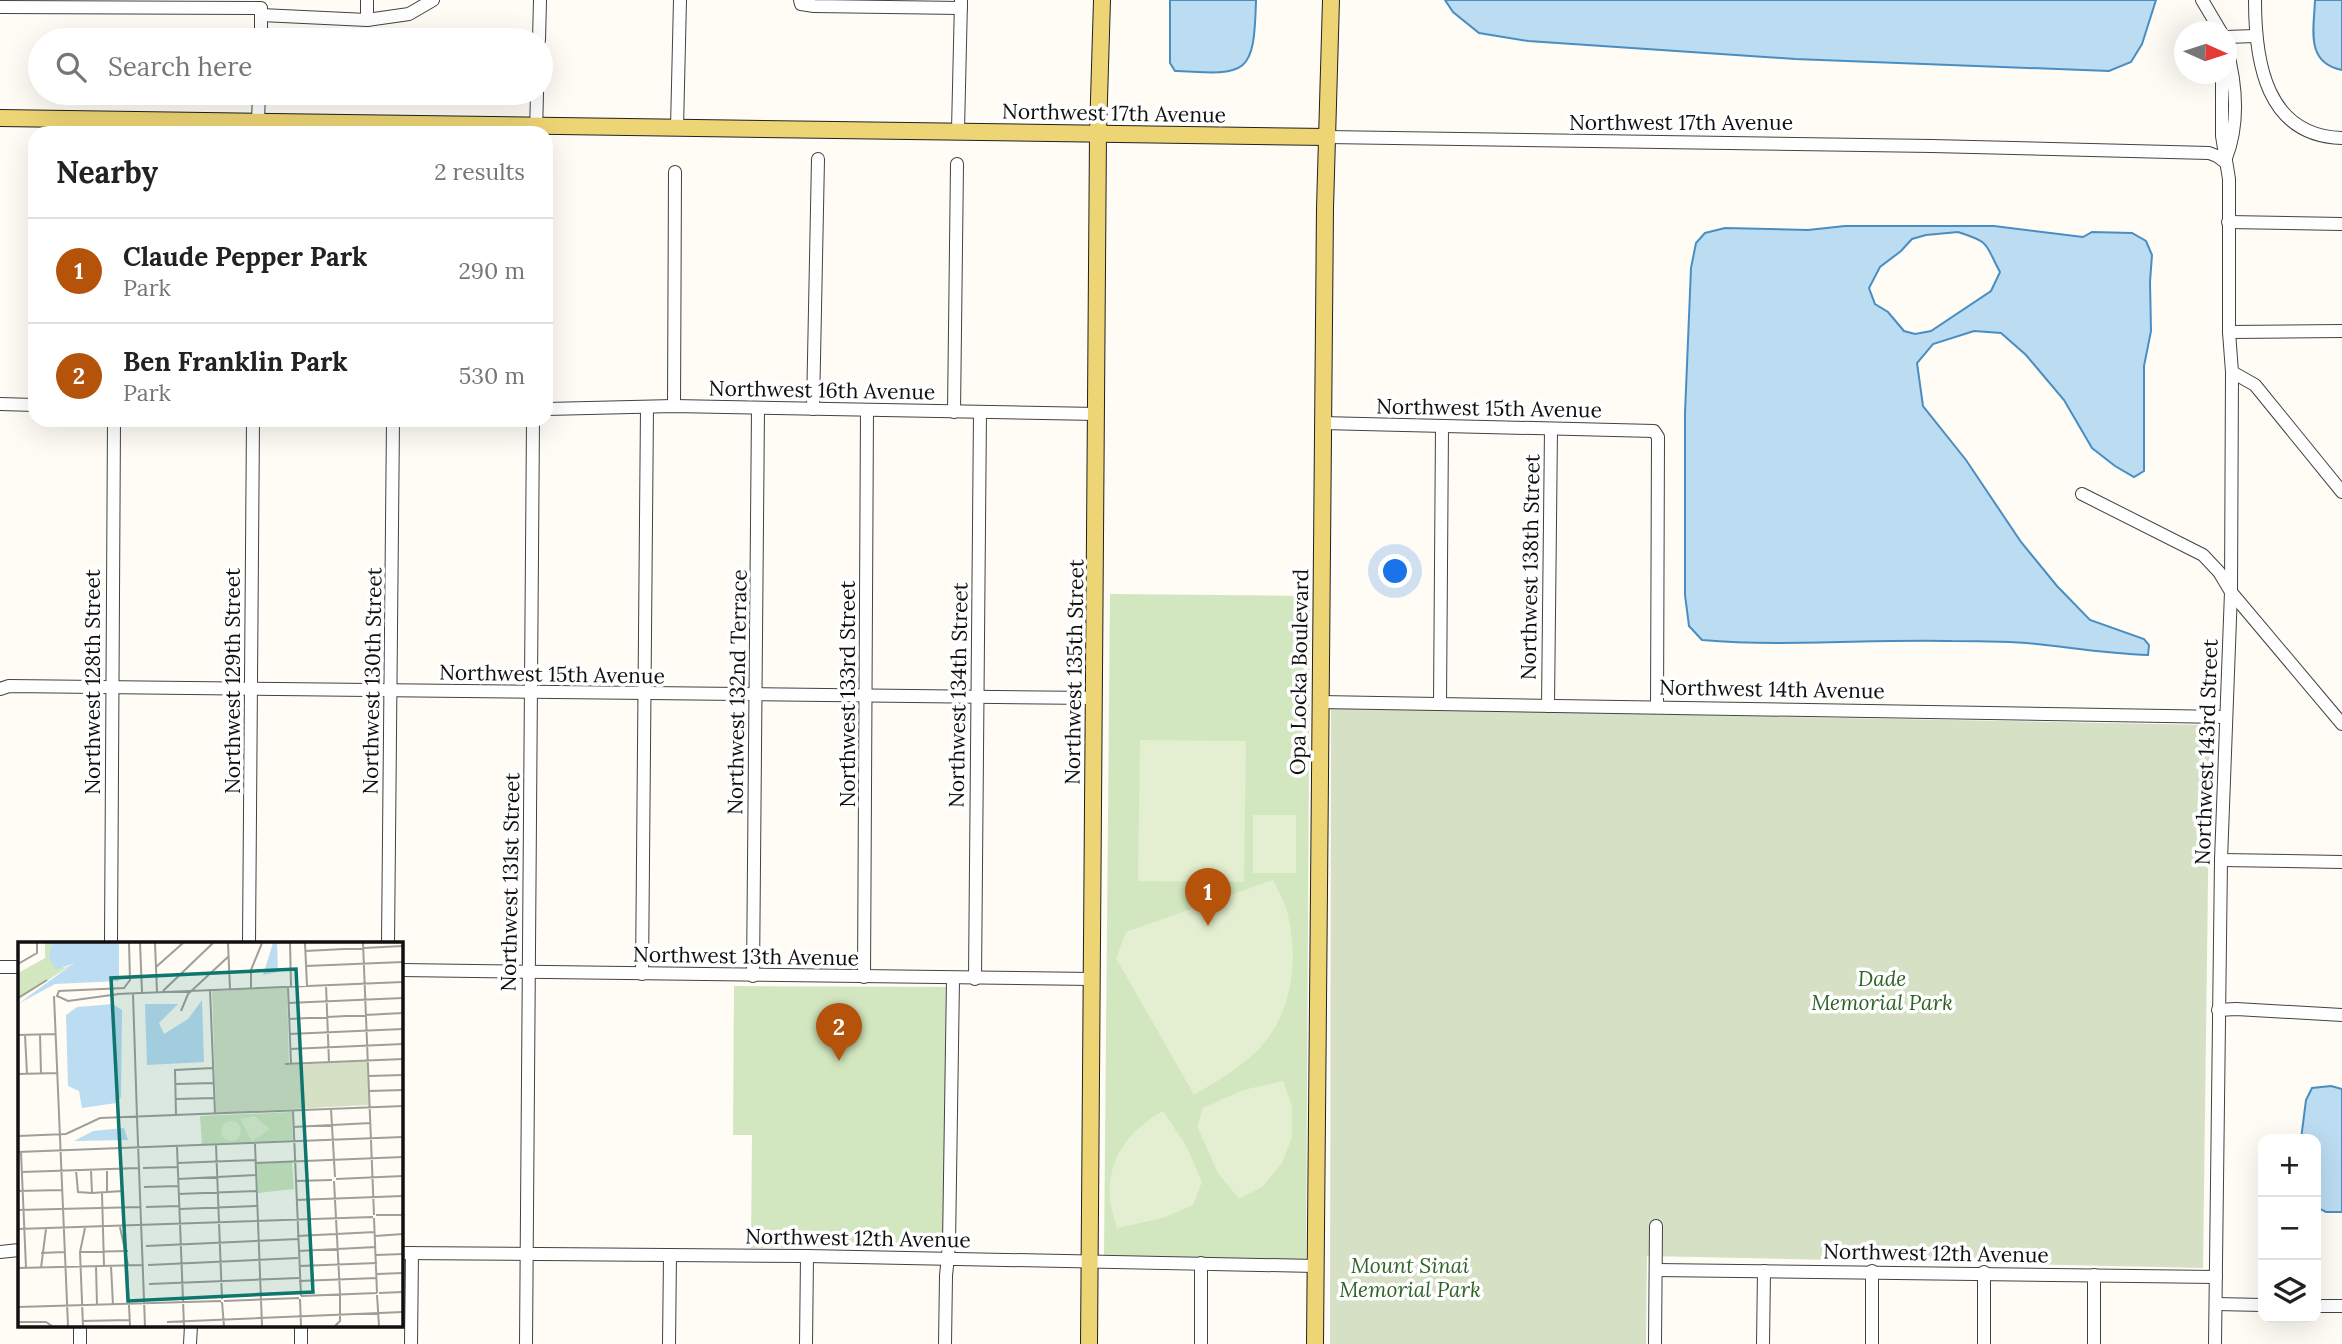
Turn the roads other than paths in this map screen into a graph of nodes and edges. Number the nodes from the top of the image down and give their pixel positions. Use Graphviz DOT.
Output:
graph roads {
  1 [pos="367,0"];
  2 [pos="433,0"];
  3 [pos="540,0"];
  4 [pos="680,0"];
  5 [pos="1102,0"];
  6 [pos="1331,0"];
  7 [pos="2202,0"];
  8 [pos="2255,0"];
  9 [pos="801,2"];
  10 [pos="961,4"];
  11 [pos="0,7"];
  12 [pos="261,8"];
  13 [pos="367,20"];
  14 [pos="2214,21"];
  15 [pos="261,28"];
  16 [pos="539,28"];
  17 [pos="2255,36"];
  18 [pos="2237,37"];
  19 [pos="2222,84"];
  20 [pos="2235,84"];
  21 [pos="259,105"];
  22 [pos="537,105"];
  23 [pos="0,118"];
  24 [pos="258,122"];
  25 [pos="397,126"];
  26 [pos="536,126"];
  27 [pos="677,128"];
  28 [pos="553,130"];
  29 [pos="958,130"];
  30 [pos="1098,133"];
  31 [pos="1327,137"];
  32 [pos="2342,138"];
  33 [pos="818,159"];
  34 [pos="2225,162"];
  35 [pos="957,164"];
  36 [pos="675,172"];
  37 [pos="2228,222"];
  38 [pos="2342,224"];
  39 [pos="2342,331"];
  40 [pos="2230,332"];
  41 [pos="2232,372"];
  42 [pos="0,404"];
  43 [pos="28,405"];
  44 [pos="674,406"];
  45 [pos="647,407"];
  46 [pos="758,408"];
  47 [pos="553,409"];
  48 [pos="813,409"];
  49 [pos="867,410"];
  50 [pos="954,412"];
  51 [pos="980,412"];
  52 [pos="1097,414"];
  53 [pos="1322,423"];
  54 [pos="114,427"];
  55 [pos="253,427"];
  56 [pos="393,427"];
  57 [pos="533,427"];
  58 [pos="1442,427"];
  59 [pos="1551,429"];
  60 [pos="2342,492"];
  61 [pos="2082,494"];
  62 [pos="2231,592"];
  63 [pos="3,686"];
  64 [pos="111,688"];
  65 [pos="251,689"];
  66 [pos="392,691"];
  67 [pos="531,692"];
  68 [pos="645,695"];
  69 [pos="756,695"];
  70 [pos="866,695"];
  71 [pos="977,697"];
  72 [pos="1094,698"];
  73 [pos="1320,702"];
  74 [pos="1440,704"];
  75 [pos="1548,706"];
  76 [pos="1657,707"];
  77 [pos="2225,717"];
  78 [pos="2342,724"];
  79 [pos="2221,860"];
  80 [pos="2342,862"];
  81 [pos="111,942"];
  82 [pos="249,942"];
  83 [pos="388,942"];
  84 [pos="0,967"];
  85 [pos="18,967"];
  86 [pos="402,970"];
  87 [pos="528,973"];
  88 [pos="642,974"];
  89 [pos="753,976"];
  90 [pos="864,977"];
  91 [pos="953,979"];
  92 [pos="975,979"];
  93 [pos="1092,979"];
  94 [pos="2218,1010"];
  95 [pos="2342,1015"];
  96 [pos="1656,1226"];
  97 [pos="406,1253"];
  98 [pos="527,1255"];
  99 [pos="670,1255"];
  100 [pos="807,1256"];
  101 [pos="947,1259"];
  102 [pos="1090,1262"];
  103 [pos="1201,1263"];
  104 [pos="1315,1266"];
  105 [pos="1656,1270"];
  106 [pos="1764,1270"];
  107 [pos="1872,1272"];
  108 [pos="1984,1272"];
  109 [pos="2094,1275"];
  110 [pos="2216,1277"];
  111 [pos="2216,1304"];
  112 [pos="2258,1305"];
  113 [pos="2321,1306"];
  114 [pos="2342,1307"];
  115 [pos="80,1326"];
  116 [pos="191,1326"];
  117 [pos="301,1326"];
  118 [pos="80,1344"];
  119 [pos="190,1344"];
  120 [pos="301,1344"];
  121 [pos="411,1344"];
  122 [pos="526,1344"];
  123 [pos="669,1344"];
  124 [pos="806,1344"];
  125 [pos="945,1344"];
  126 [pos="1089,1344"];
  127 [pos="1201,1344"];
  128 [pos="1315,1344"];
  129 [pos="1655,1344"];
  130 [pos="1763,1344"];
  131 [pos="1872,1344"];
  132 [pos="1984,1344"];
  133 [pos="2094,1344"];
  134 [pos="2215,1344"];
  1 -- 13 [label="street"];
  2 -- 13 [label="street"];
  3 -- 16 [label="street"];
  4 -- 27 [label="street"];
  5 -- 30 [label="main road, Northwest 135th Street"];
  6 -- 31 [label="main road, Opa Locka Boulevard"];
  7 -- 14 [label="street"];
  8 -- 17 [label="street"];
  9 -- 10 [label="street"];
  10 -- 29 [label="street"];
  11 -- 12 [label="street"];
  12 -- 13 [label="street"];
  12 -- 15 [label="street"];
  17 -- 18 [label="street"];
  17 -- 32 [label="street"];
  19 -- 34 [label="street, Northwest 143rd Street"];
  20 -- 34 [label="street, Northwest 143rd Street"];
  21 -- 24 [label="street"];
  22 -- 26 [label="street"];
  23 -- 24 [label="main road, Northwest 17th Avenue"];
  24 -- 25 [label="main road, Northwest 17th Avenue"];
  27 -- 28 [label="main road, Northwest 17th Avenue"];
  27 -- 29 [label="main road, Northwest 17th Avenue"];
  29 -- 30 [label="main road, Northwest 17th Avenue"];
  30 -- 31 [label="main road, Northwest 17th Avenue"];
  30 -- 52 [label="main road, Northwest 135th Street"];
  31 -- 34 [label="street, Northwest 17th Avenue"];
  31 -- 53 [label="main road, Opa Locka Boulevard"];
  33 -- 48 [label="street"];
  34 -- 37 [label="street, Northwest 143rd Street"];
  35 -- 50 [label="street"];
  36 -- 44 [label="street"];
  37 -- 38 [label="street"];
  37 -- 40 [label="street, Northwest 143rd Street"];
  39 -- 40 [label="street"];
  40 -- 41 [label="street, Northwest 143rd Street"];
  41 -- 60 [label="street"];
  41 -- 62 [label="street, Northwest 143rd Street"];
  42 -- 43 [label="street"];
  44 -- 45 [label="street, Northwest 16th Avenue"];
  44 -- 46 [label="street, Northwest 16th Avenue"];
  45 -- 47 [label="street, Northwest 16th Avenue"];
  45 -- 68 [label="street"];
  46 -- 48 [label="street, Northwest 16th Avenue"];
  46 -- 69 [label="street, Northwest 132nd Terrace"];
  48 -- 49 [label="street, Northwest 16th Avenue"];
  49 -- 50 [label="street, Northwest 16th Avenue"];
  49 -- 70 [label="street, Northwest 133rd Street"];
  50 -- 51 [label="street, Northwest 16th Avenue"];
  51 -- 52 [label="street, Northwest 16th Avenue"];
  51 -- 71 [label="street, Northwest 134th Street"];
  52 -- 72 [label="main road, Northwest 135th Street"];
  53 -- 58 [label="street, Northwest 15th Avenue"];
  53 -- 73 [label="main road, Opa Locka Boulevard"];
  54 -- 64 [label="street, Northwest 128th Street"];
  55 -- 65 [label="street, Northwest 129th Street"];
  56 -- 66 [label="street, Northwest 130th Street"];
  57 -- 67 [label="street, Northwest 131st Street"];
  58 -- 59 [label="street, Northwest 15th Avenue"];
  58 -- 74 [label="street"];
  59 -- 75 [label="street, Northwest 138th Street"];
  59 -- 76 [label="street, Northwest 15th Avenue"];
  61 -- 62 [label="street"];
  62 -- 77 [label="street, Northwest 143rd Street"];
  62 -- 78 [label="street"];
  63 -- 64 [label="street, Northwest 15th Avenue"];
  64 -- 65 [label="street, Northwest 15th Avenue"];
  64 -- 81 [label="street, Northwest 128th Street"];
  65 -- 66 [label="street, Northwest 15th Avenue"];
  65 -- 82 [label="street, Northwest 129th Street"];
  66 -- 67 [label="street, Northwest 15th Avenue"];
  66 -- 83 [label="street, Northwest 130th Street"];
  67 -- 68 [label="street, Northwest 15th Avenue"];
  67 -- 87 [label="street, Northwest 131st Street"];
  68 -- 69 [label="street, Northwest 15th Avenue"];
  68 -- 88 [label="street"];
  69 -- 70 [label="street, Northwest 15th Avenue"];
  69 -- 89 [label="street, Northwest 132nd Terrace"];
  70 -- 71 [label="street, Northwest 15th Avenue"];
  70 -- 90 [label="street, Northwest 133rd Street"];
  71 -- 72 [label="street, Northwest 15th Avenue"];
  71 -- 92 [label="street, Northwest 134th Street"];
  72 -- 93 [label="main road, Northwest 135th Street"];
  73 -- 74 [label="street, Northwest 14th Avenue"];
  73 -- 104 [label="main road, Opa Locka Boulevard"];
  74 -- 75 [label="street, Northwest 14th Avenue"];
  75 -- 76 [label="street, Northwest 14th Avenue"];
  76 -- 77 [label="street, Northwest 14th Avenue"];
  77 -- 79 [label="street, Northwest 143rd Street"];
  79 -- 80 [label="street"];
  79 -- 94 [label="street, Northwest 143rd Street"];
  84 -- 85 [label="street"];
  86 -- 87 [label="street, Northwest 13th Avenue"];
  87 -- 88 [label="street, Northwest 13th Avenue"];
  87 -- 98 [label="street, Northwest 131st Street"];
  88 -- 89 [label="street, Northwest 13th Avenue"];
  89 -- 90 [label="street, Northwest 13th Avenue"];
  90 -- 91 [label="street, Northwest 13th Avenue"];
  91 -- 92 [label="street, Northwest 13th Avenue"];
  91 -- 101 [label="street"];
  92 -- 93 [label="street, Northwest 13th Avenue"];
  93 -- 102 [label="main road, Northwest 135th Street"];
  94 -- 95 [label="street"];
  94 -- 110 [label="street, Northwest 143rd Street"];
  96 -- 105 [label="street"];
  97 -- 98 [label="street, Northwest 12th Avenue"];
  97 -- 121 [label="street"];
  98 -- 99 [label="street, Northwest 12th Avenue"];
  98 -- 122 [label="street, Northwest 131st Street"];
  99 -- 100 [label="street, Northwest 12th Avenue"];
  99 -- 123 [label="street"];
  100 -- 101 [label="street, Northwest 12th Avenue"];
  100 -- 124 [label="street"];
  101 -- 102 [label="street, Northwest 12th Avenue"];
  101 -- 125 [label="street"];
  102 -- 103 [label="street, Northwest 12th Avenue"];
  102 -- 126 [label="main road, Northwest 135th Street"];
  103 -- 104 [label="street, Northwest 12th Avenue"];
  103 -- 127 [label="street"];
  104 -- 128 [label="main road, Opa Locka Boulevard"];
  105 -- 106 [label="street, Northwest 12th Avenue"];
  105 -- 129 [label="street"];
  106 -- 107 [label="street, Northwest 12th Avenue"];
  106 -- 130 [label="street"];
  107 -- 108 [label="street, Northwest 12th Avenue"];
  107 -- 131 [label="street"];
  108 -- 109 [label="street, Northwest 12th Avenue"];
  108 -- 132 [label="street"];
  109 -- 110 [label="street, Northwest 12th Avenue"];
  109 -- 133 [label="street"];
  110 -- 111 [label="street, Northwest 143rd Street"];
  111 -- 112 [label="street"];
  111 -- 134 [label="street, Northwest 143rd Street"];
  113 -- 114 [label="street"];
  115 -- 118 [label="street"];
  116 -- 119 [label="street"];
  117 -- 120 [label="street"];
}
